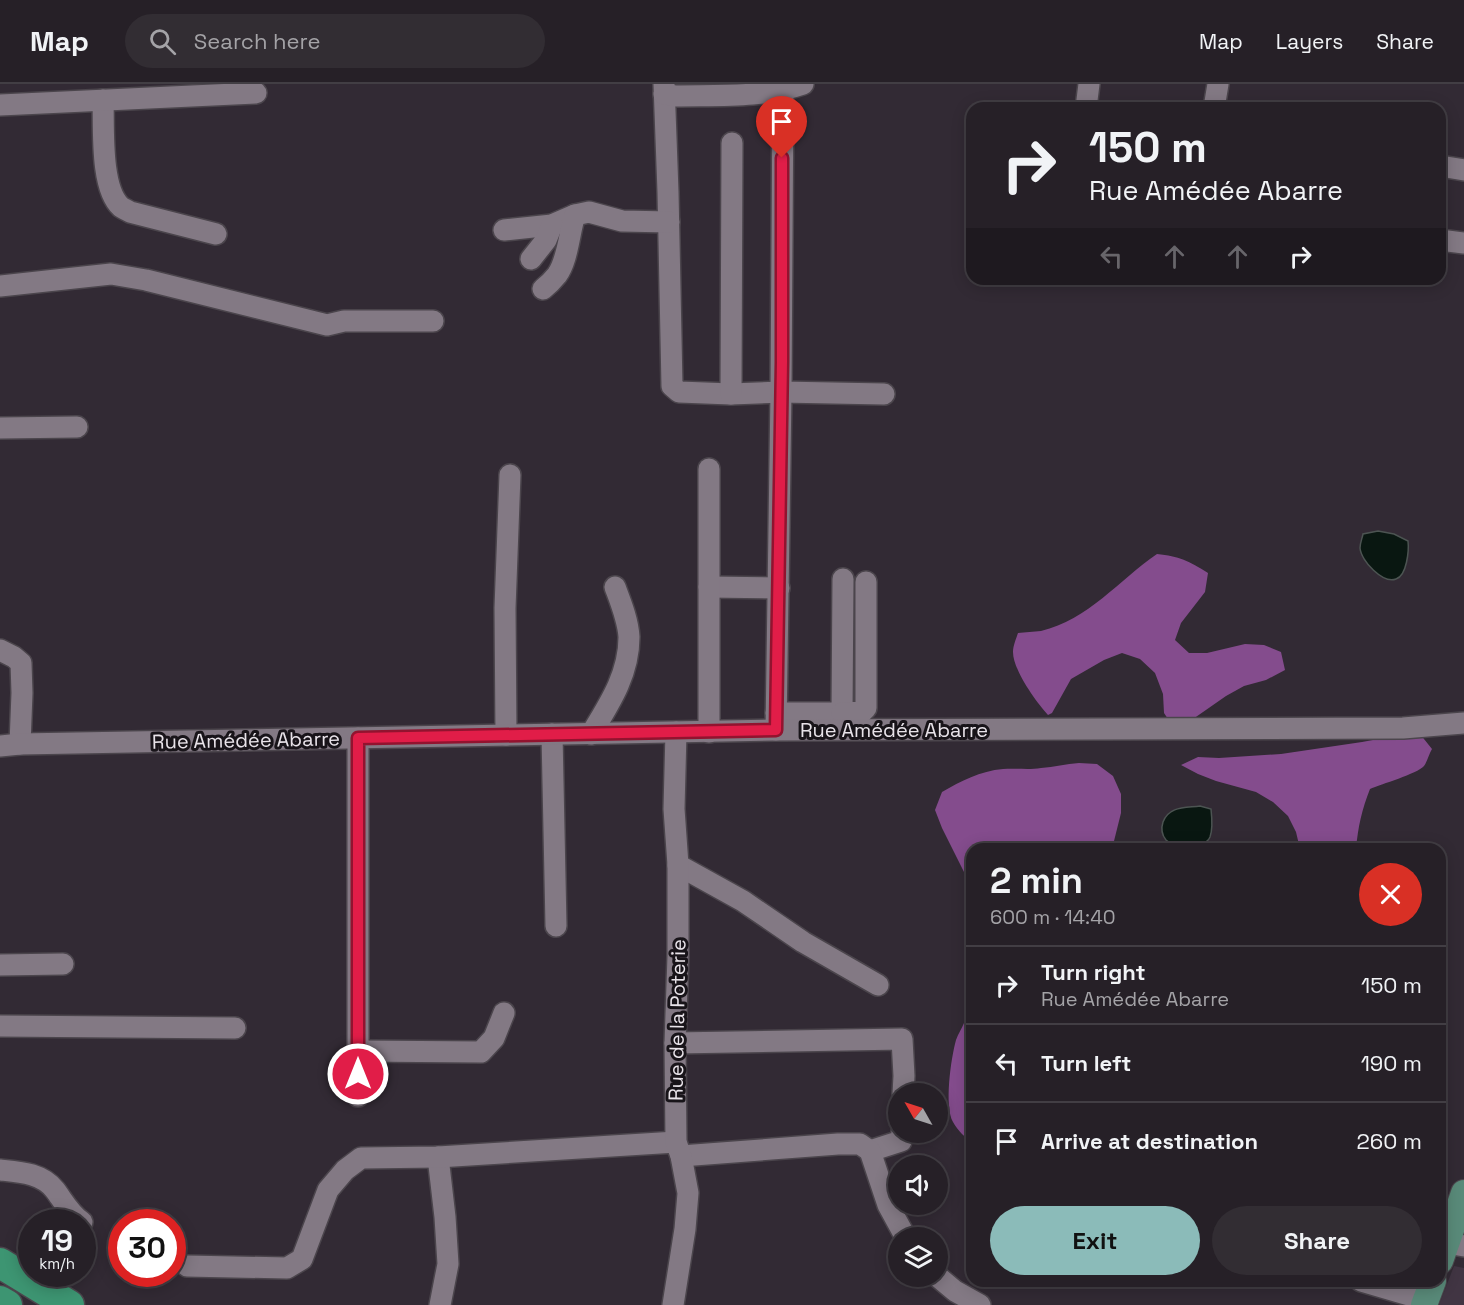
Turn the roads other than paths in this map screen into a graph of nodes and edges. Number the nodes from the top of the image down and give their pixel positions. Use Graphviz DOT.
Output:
graph roads {
  1 [pos="1089,84"];
  2 [pos="1218,84"];
  3 [pos="793,87"];
  4 [pos="664,89"];
  5 [pos="256,93"];
  6 [pos="103,100"];
  7 [pos="1087,102"];
  8 [pos="1215,102"];
  9 [pos="0,105"];
  10 [pos="732,143"];
  11 [pos="1446,167"];
  12 [pos="1464,170"];
  13 [pos="575,215"];
  14 [pos="669,222"];
  15 [pos="552,225"];
  16 [pos="504,230"];
  17 [pos="216,234"];
  18 [pos="1446,241"];
  19 [pos="1464,243"];
  20 [pos="531,259"];
  21 [pos="0,286"];
  22 [pos="543,290"];
  23 [pos="433,321"];
  24 [pos="782,392"];
  25 [pos="731,394"];
  26 [pos="884,394"];
  27 [pos="77,427"];
  28 [pos="0,428"];
  29 [pos="709,469"];
  30 [pos="510,475"];
  31 [pos="843,579"];
  32 [pos="866,582"];
  33 [pos="615,587"];
  34 [pos="709,587"];
  35 [pos="779,588"];
  36 [pos="0,650"];
  37 [pos="842,713"];
  38 [pos="776,721"];
  39 [pos="1464,723"];
  40 [pos="676,732"];
  41 [pos="708,732"];
  42 [pos="552,734"];
  43 [pos="591,734"];
  44 [pos="506,735"];
  45 [pos="358,738"];
  46 [pos="10,745"];
  47 [pos="678,865"];
  48 [pos="556,926"];
  49 [pos="63,964"];
  50 [pos="0,965"];
  51 [pos="878,985"];
  52 [pos="504,1012"];
  53 [pos="0,1026"];
  54 [pos="235,1028"];
  55 [pos="675,1043"];
  56 [pos="358,1051"];
  57 [pos="904,1083"];
  58 [pos="358,1096"];
  59 [pos="895,1143"];
  60 [pos="679,1149"];
  61 [pos="870,1151"];
  62 [pos="438,1157"];
  63 [pos="0,1170"];
  64 [pos="1464,1193"];
  65 [pos="68,1209"];
  66 [pos="900,1227"];
  67 [pos="1450,1250"];
  68 [pos="0,1253"];
  69 [pos="0,1263"];
  70 [pos="18,1264"];
  71 [pos="187,1266"];
  72 [pos="948,1285"];
  73 [pos="55,1287"];
  74 [pos="1390,1287"];
  75 [pos="1428,1295"];
  76 [pos="0,1301"];
  77 [pos="6,1305"];
  78 [pos="69,1305"];
  79 [pos="83,1305"];
  80 [pos="440,1305"];
  81 [pos="673,1305"];
  82 [pos="980,1305"];
  1 -- 7 [label="street"];
  2 -- 8 [label="street"];
  3 -- 4 [label="street"];
  3 -- 24 [label="street"];
  4 -- 14 [label="street"];
  5 -- 6 [label="street"];
  6 -- 9 [label="street"];
  6 -- 17 [label="street"];
  10 -- 25 [label="street"];
  11 -- 12 [label="street"];
  13 -- 14 [label="street"];
  13 -- 15 [label="street"];
  13 -- 22 [label="street"];
  14 -- 25 [label="street"];
  15 -- 16 [label="street"];
  15 -- 20 [label="street"];
  18 -- 19 [label="street"];
  21 -- 23 [label="street"];
  24 -- 25 [label="street"];
  24 -- 26 [label="street"];
  24 -- 35 [label="street"];
  27 -- 28 [label="street"];
  29 -- 34 [label="street"];
  30 -- 44 [label="street"];
  31 -- 37 [label="street"];
  32 -- 37 [label="street"];
  33 -- 43 [label="street"];
  34 -- 35 [label="street"];
  34 -- 41 [label="street"];
  35 -- 38 [label="street"];
  36 -- 46 [label="street"];
  37 -- 38 [label="street"];
  38 -- 39 [label="street, Rue Amédée Abarre"];
  38 -- 41 [label="street, Rue Amédée Abarre"];
  40 -- 41 [label="street, Rue Amédée Abarre"];
  40 -- 43 [label="street, Rue Amédée Abarre"];
  40 -- 47 [label="street, Rue de la Poterie"];
  42 -- 43 [label="street, Rue Amédée Abarre"];
  42 -- 44 [label="street, Rue Amédée Abarre"];
  42 -- 48 [label="street"];
  44 -- 45 [label="street, Rue Amédée Abarre"];
  45 -- 46 [label="street, Rue Amédée Abarre"];
  45 -- 56 [label="street"];
  47 -- 51 [label="street"];
  47 -- 55 [label="street, Rue de la Poterie"];
  49 -- 50 [label="street"];
  52 -- 56 [label="street"];
  53 -- 54 [label="street"];
  55 -- 57 [label="street"];
  55 -- 60 [label="street, Rue de la Poterie"];
  56 -- 58 [label="street"];
  59 -- 61 [label="street"];
  60 -- 61 [label="street"];
  60 -- 62 [label="street"];
  60 -- 81 [label="street, Rue de la Poterie"];
  61 -- 66 [label="street"];
  62 -- 71 [label="street"];
  62 -- 80 [label="street"];
  63 -- 65 [label="street"];
  64 -- 67 [label="main road"];
  68 -- 70 [label="highway"];
  69 -- 78 [label="highway"];
  72 -- 82 [label="street"];
  73 -- 79 [label="highway"];
  74 -- 75 [label="street"];
  76 -- 77 [label="highway"];
}
